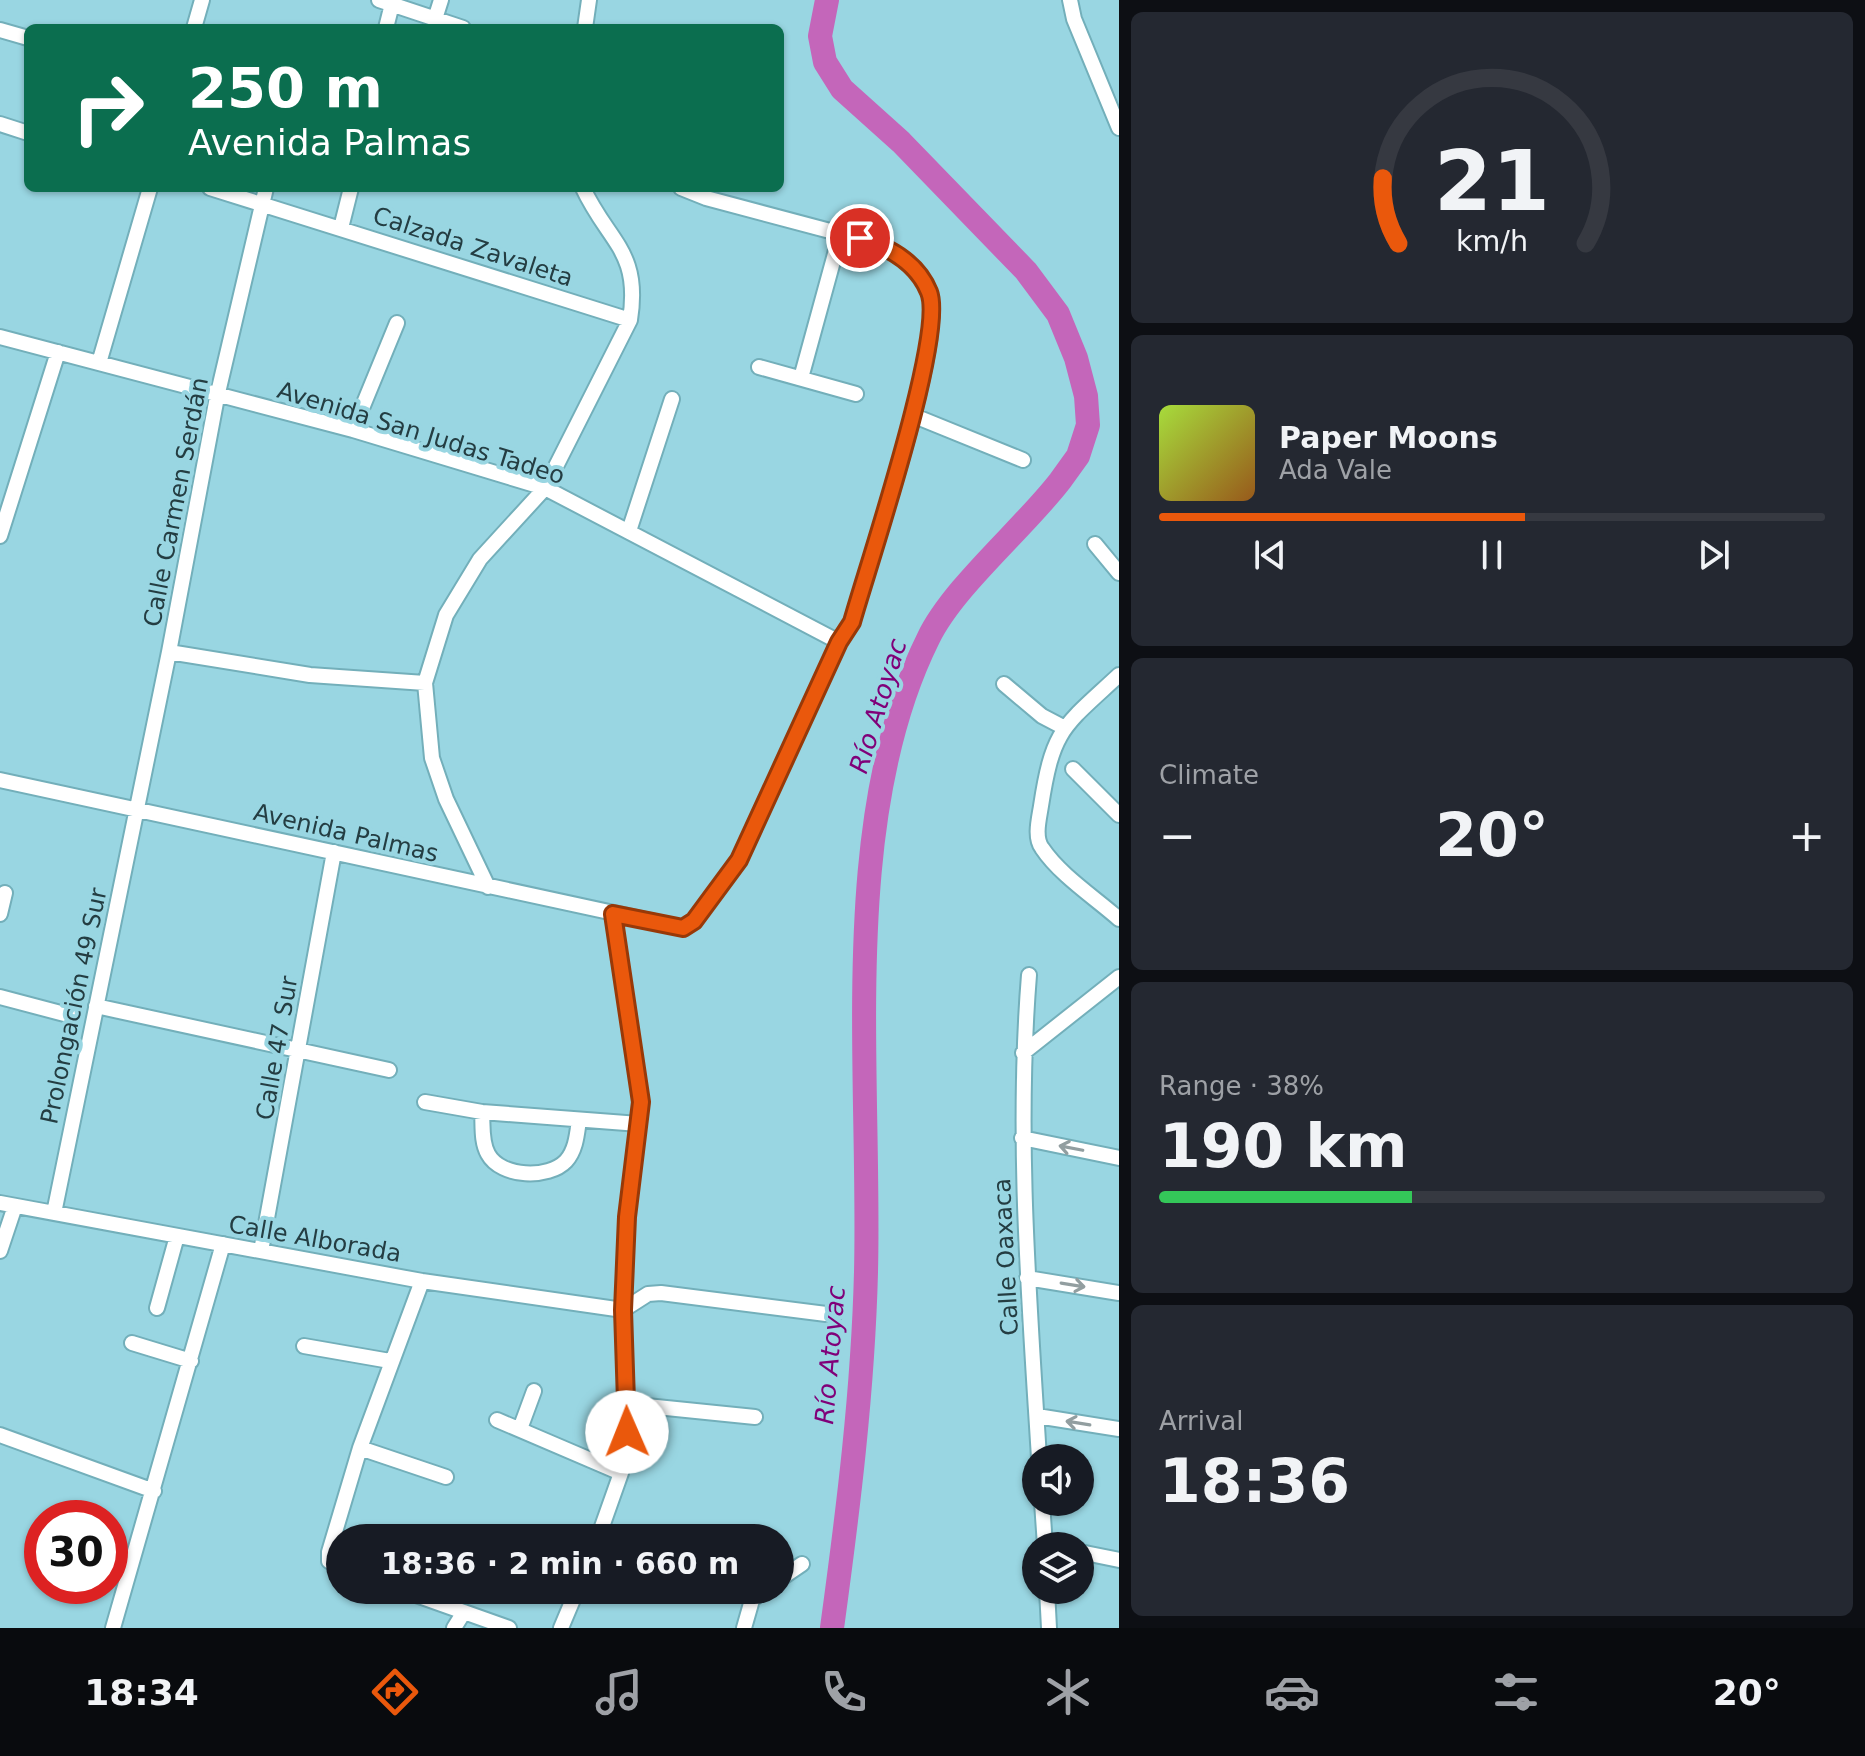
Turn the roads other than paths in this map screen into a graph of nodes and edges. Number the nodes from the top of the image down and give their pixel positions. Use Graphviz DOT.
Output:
graph roads {
  1 [pos="202,0"];
  2 [pos="441,0"];
  3 [pos="589,0"];
  4 [pos="1070,0"];
  5 [pos="386,2"];
  6 [pos="435,19"];
  7 [pos="195,24"];
  8 [pos="386,24"];
  9 [pos="451,24"];
  10 [pos="586,24"];
  11 [pos="0,30"];
  12 [pos="24,37"];
  13 [pos="0,124"];
  14 [pos="1119,128"];
  15 [pos="24,132"];
  16 [pos="149,192"];
  17 [pos="223,192"];
  18 [pos="265,192"];
  19 [pos="350,192"];
  20 [pos="585,192"];
  21 [pos="691,192"];
  22 [pos="263,204"];
  23 [pos="341,228"];
  24 [pos="841,232"];
  25 [pos="630,320"];
  26 [pos="397,323"];
  27 [pos="0,337"];
  28 [pos="58,352"];
  29 [pos="99,363"];
  30 [pos="759,367"];
  31 [pos="801,378"];
  32 [pos="856,394"];
  33 [pos="217,397"];
  34 [pos="672,399"];
  35 [pos="912,415"];
  36 [pos="353,430"];
  37 [pos="1023,460"];
  38 [pos="545,488"];
  39 [pos="629,531"];
  40 [pos="0,536"];
  41 [pos="1095,544"];
  42 [pos="1119,573"];
  43 [pos="843,638"];
  44 [pos="169,652"];
  45 [pos="1119,675"];
  46 [pos="425,683"];
  47 [pos="1004,684"];
  48 [pos="1063,727"];
  49 [pos="1073,769"];
  50 [pos="0,780"];
  51 [pos="137,809"];
  52 [pos="1119,815"];
  53 [pos="334,852"];
  54 [pos="488,887"];
  55 [pos="5,893"];
  56 [pos="0,914"];
  57 [pos="613,914"];
  58 [pos="1119,919"];
  59 [pos="1029,975"];
  60 [pos="1119,977"];
  61 [pos="0,997"];
  62 [pos="96,1006"];
  63 [pos="72,1016"];
  64 [pos="300,1050"];
  65 [pos="1023,1053"];
  66 [pos="389,1070"];
  67 [pos="425,1102"];
  68 [pos="482,1112"];
  69 [pos="579,1120"];
  70 [pos="639,1124"];
  71 [pos="1022,1138"];
  72 [pos="1119,1158"];
  73 [pos="8,1205"];
  74 [pos="54,1213"];
  75 [pos="177,1236"];
  76 [pos="223,1244"];
  77 [pos="0,1251"];
  78 [pos="261,1251"];
  79 [pos="1027,1278"];
  80 [pos="422,1281"];
  81 [pos="1119,1293"];
  82 [pos="157,1308"];
  83 [pos="623,1310"];
  84 [pos="834,1315"];
  85 [pos="132,1343"];
  86 [pos="304,1346"];
  87 [pos="191,1361"];
  88 [pos="390,1361"];
  89 [pos="534,1391"];
  90 [pos="627,1404"];
  91 [pos="1037,1416"];
  92 [pos="755,1417"];
  93 [pos="497,1420"];
  94 [pos="520,1429"];
  95 [pos="1119,1429"];
  96 [pos="0,1435"];
  97 [pos="1038,1444"];
  98 [pos="360,1448"];
  99 [pos="621,1473"];
  100 [pos="446,1477"];
  101 [pos="154,1491"];
  102 [pos="344,1524"];
  103 [pos="603,1524"];
  104 [pos="1094,1555"];
  105 [pos="1119,1560"];
  106 [pos="802,1564"];
  107 [pos="794,1569"];
  108 [pos="441,1604"];
  109 [pos="571,1604"];
  110 [pos="751,1604"];
  111 [pos="1048,1604"];
  112 [pos="464,1612"];
  113 [pos="113,1628"];
  114 [pos="454,1628"];
  115 [pos="509,1628"];
  116 [pos="561,1628"];
  117 [pos="744,1628"];
  118 [pos="1049,1628"];
  1 -- 7 [label="street"];
  2 -- 6 [label="street"];
  3 -- 10 [label="street"];
  4 -- 14 [label="street"];
  5 -- 6 [label="street"];
  5 -- 8 [label="street"];
  6 -- 9 [label="street"];
  11 -- 12 [label="street"];
  13 -- 15 [label="street"];
  16 -- 29 [label="street"];
  17 -- 22 [label="street, Calzada Zavaleta"];
  18 -- 22 [label="street, Calle Carmen Serdán"];
  19 -- 23 [label="street"];
  20 -- 25 [label="street"];
  21 -- 24 [label="street"];
  22 -- 23 [label="street, Calzada Zavaleta"];
  22 -- 33 [label="street, Calle Carmen Serdán"];
  23 -- 25 [label="street, Calzada Zavaleta"];
  24 -- 31 [label="street"];
  24 -- 35 [label="street"];
  25 -- 38 [label="street"];
  26 -- 36 [label="street"];
  27 -- 28 [label="street, Avenida San Judas Tadeo"];
  28 -- 29 [label="street, Avenida San Judas Tadeo"];
  28 -- 40 [label="street"];
  29 -- 33 [label="street, Avenida San Judas Tadeo"];
  30 -- 31 [label="street"];
  31 -- 32 [label="street"];
  33 -- 36 [label="street, Avenida San Judas Tadeo"];
  33 -- 44 [label="street, Calle Carmen Serdán"];
  34 -- 39 [label="street"];
  35 -- 37 [label="street"];
  35 -- 43 [label="street"];
  36 -- 38 [label="street, Avenida San Judas Tadeo"];
  38 -- 39 [label="street, Avenida San Judas Tadeo"];
  38 -- 46 [label="street"];
  39 -- 43 [label="street, Avenida San Judas Tadeo"];
  41 -- 42 [label="street"];
  43 -- 57 [label="street, Avenida Palmas"];
  44 -- 46 [label="street"];
  44 -- 51 [label="street, Calle Carmen Serdán"];
  45 -- 48 [label="street"];
  46 -- 54 [label="street"];
  47 -- 48 [label="street"];
  48 -- 58 [label="street"];
  49 -- 52 [label="street"];
  50 -- 51 [label="street, Avenida Palmas"];
  51 -- 53 [label="street, Avenida Palmas"];
  51 -- 62 [label="street, Prolongación 49 Sur"];
  53 -- 54 [label="street, Avenida Palmas"];
  53 -- 64 [label="street, Calle 47 Sur"];
  54 -- 57 [label="street, Avenida Palmas"];
  55 -- 56 [label="street"];
  57 -- 70 [label="street"];
  59 -- 65 [label="street, Calle Oaxaca"];
  60 -- 65 [label="street"];
  61 -- 63 [label="street"];
  62 -- 64 [label="street"];
  62 -- 74 [label="street, Prolongación 49 Sur"];
  64 -- 66 [label="street"];
  64 -- 78 [label="street, Calle 47 Sur"];
  65 -- 71 [label="street, Calle Oaxaca"];
  67 -- 68 [label="street"];
  68 -- 69 [label="street"];
  68 -- 69 [label="street"];
  69 -- 70 [label="street"];
  70 -- 83 [label="street"];
  72 -- 71 [label="street, one-way"];
  71 -- 79 [label="street, Calle Oaxaca"];
  73 -- 74 [label="street, Calle Alborada"];
  73 -- 77 [label="street"];
  74 -- 75 [label="street, Calle Alborada"];
  75 -- 76 [label="street, Calle Alborada"];
  75 -- 82 [label="street"];
  76 -- 78 [label="street, Calle Alborada"];
  76 -- 87 [label="street"];
  78 -- 80 [label="street, Calle Alborada"];
  79 -- 81 [label="street, one-way"];
  79 -- 91 [label="street, Calle Oaxaca"];
  80 -- 83 [label="street, Calle Alborada"];
  80 -- 88 [label="street"];
  83 -- 84 [label="street"];
  83 -- 90 [label="street"];
  85 -- 87 [label="street"];
  86 -- 88 [label="street"];
  87 -- 101 [label="street"];
  88 -- 98 [label="street"];
  89 -- 94 [label="street"];
  90 -- 92 [label="street"];
  90 -- 99 [label="street"];
  95 -- 91 [label="street, one-way"];
  91 -- 97 [label="street, Calle Oaxaca"];
  93 -- 94 [label="street"];
  94 -- 99 [label="street"];
  96 -- 101 [label="street"];
  98 -- 100 [label="street"];
  98 -- 102 [label="street"];
  99 -- 103 [label="street"];
  101 -- 113 [label="street"];
  104 -- 105 [label="street"];
  106 -- 107 [label="street"];
  108 -- 112 [label="street"];
  109 -- 116 [label="street"];
  110 -- 117 [label="street"];
  111 -- 118 [label="street"];
  112 -- 114 [label="street"];
  112 -- 115 [label="street"];
}
